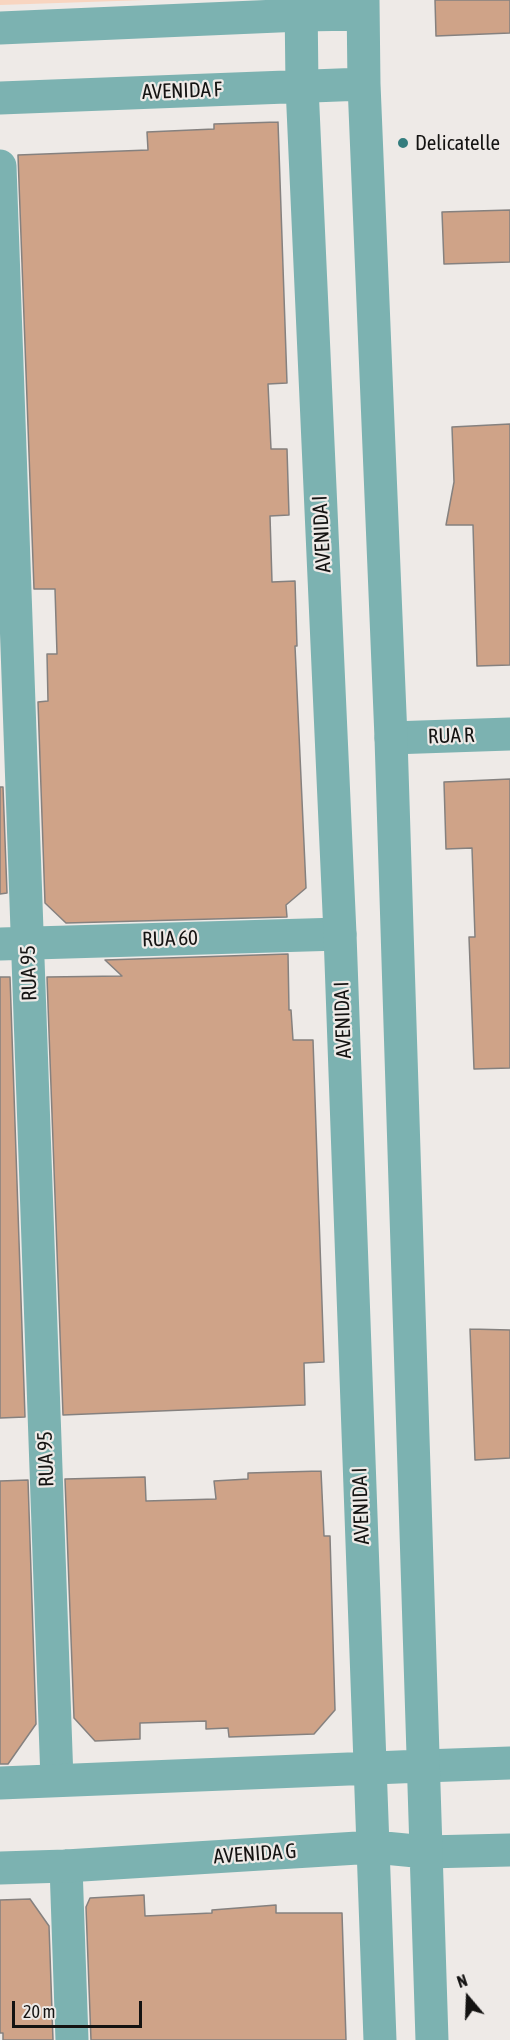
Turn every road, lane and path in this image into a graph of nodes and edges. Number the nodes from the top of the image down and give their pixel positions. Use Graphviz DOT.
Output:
graph roads {
  1 [pos="301,7"];
  2 [pos="363,7"];
  3 [pos="0,28"];
  4 [pos="364,84"];
  5 [pos="302,86"];
  6 [pos="0,98"];
  7 [pos="0,166"];
  8 [pos="510,734"];
  9 [pos="391,738"];
  10 [pos="340,934"];
  11 [pos="14,944"];
  12 [pos="510,1763"];
  13 [pos="423,1766"];
  14 [pos="370,1769"];
  15 [pos="57,1780"];
  16 [pos="0,1783"];
  17 [pos="374,1847"];
  18 [pos="510,1850"];
  19 [pos="426,1852"];
  20 [pos="66,1866"];
  21 [pos="0,1868"];
  22 [pos="72,2040"];
  23 [pos="380,2040"];
  24 [pos="432,2040"];
  1 -- 2 [label="street"];
  1 -- 3 [label="street"];
  1 -- 5 [label="street, AVENIDA I"];
  2 -- 4 [label="street"];
  4 -- 5 [label="street, AVENIDA F"];
  4 -- 9 [label="street"];
  5 -- 6 [label="street, AVENIDA F"];
  5 -- 10 [label="street, AVENIDA I"];
  7 -- 11 [label="street, RUA 95"];
  8 -- 9 [label="street, RUA R"];
  9 -- 13 [label="street"];
  10 -- 11 [label="street, RUA 60"];
  10 -- 14 [label="street, AVENIDA I"];
  11 -- 15 [label="street, RUA 95"];
  12 -- 13 [label="street"];
  13 -- 14 [label="street"];
  13 -- 19 [label="street"];
  14 -- 15 [label="street"];
  14 -- 17 [label="street, AVENIDA I"];
  15 -- 16 [label="street"];
  17 -- 19 [label="street, AVENIDA G"];
  17 -- 20 [label="street, AVENIDA G"];
  17 -- 23 [label="street, AVENIDA I"];
  18 -- 19 [label="street, AVENIDA G"];
  19 -- 24 [label="street"];
  20 -- 21 [label="street, AVENIDA G"];
  20 -- 22 [label="street"];
}
